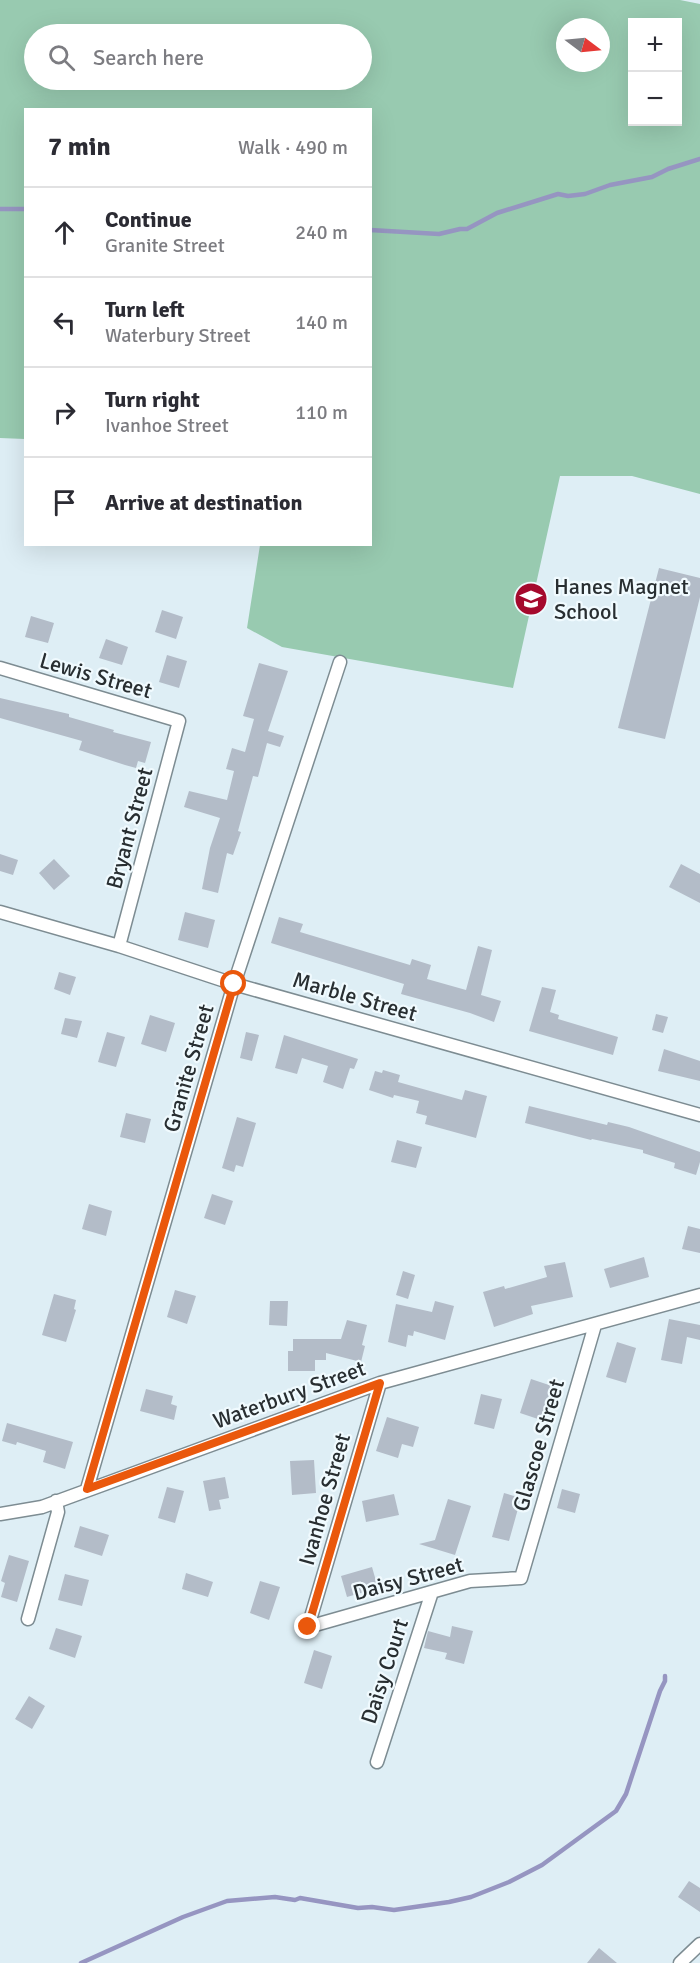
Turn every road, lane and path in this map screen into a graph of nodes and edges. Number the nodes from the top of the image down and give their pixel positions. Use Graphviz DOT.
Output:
graph roads {
  1 [pos="340,662"];
  2 [pos="0,668"];
  3 [pos="179,721"];
  4 [pos="0,912"];
  5 [pos="119,946"];
  6 [pos="234,984"];
  7 [pos="700,1115"];
  8 [pos="700,1296"];
  9 [pos="595,1324"];
  10 [pos="380,1383"];
  11 [pos="87,1489"];
  12 [pos="56,1501"];
  13 [pos="0,1514"];
  14 [pos="521,1578"];
  15 [pos="432,1592"];
  16 [pos="28,1619"];
  17 [pos="308,1627"];
  18 [pos="377,1762"];
  19 [pos="700,1944"];
  20 [pos="680,1963"];
  1 -- 6 [label="street, Granite Street"];
  2 -- 3 [label="street, Lewis Street"];
  3 -- 5 [label="street, Bryant Street"];
  4 -- 5 [label="street, Marble Street"];
  5 -- 6 [label="street, Marble Street"];
  6 -- 7 [label="street, Marble Street"];
  6 -- 11 [label="street, Granite Street"];
  8 -- 9 [label="street, Waterbury Street"];
  9 -- 10 [label="street, Waterbury Street"];
  9 -- 14 [label="street, Glascoe Street"];
  10 -- 11 [label="street, Waterbury Street"];
  10 -- 17 [label="street, Ivanhoe Street"];
  11 -- 12 [label="street, Waterbury Street"];
  12 -- 13 [label="street, Waterbury Street"];
  12 -- 16 [label="street"];
  14 -- 15 [label="street, Daisy Street"];
  15 -- 17 [label="street, Daisy Street"];
  15 -- 18 [label="street, Daisy Court"];
  19 -- 20 [label="street"];
}
